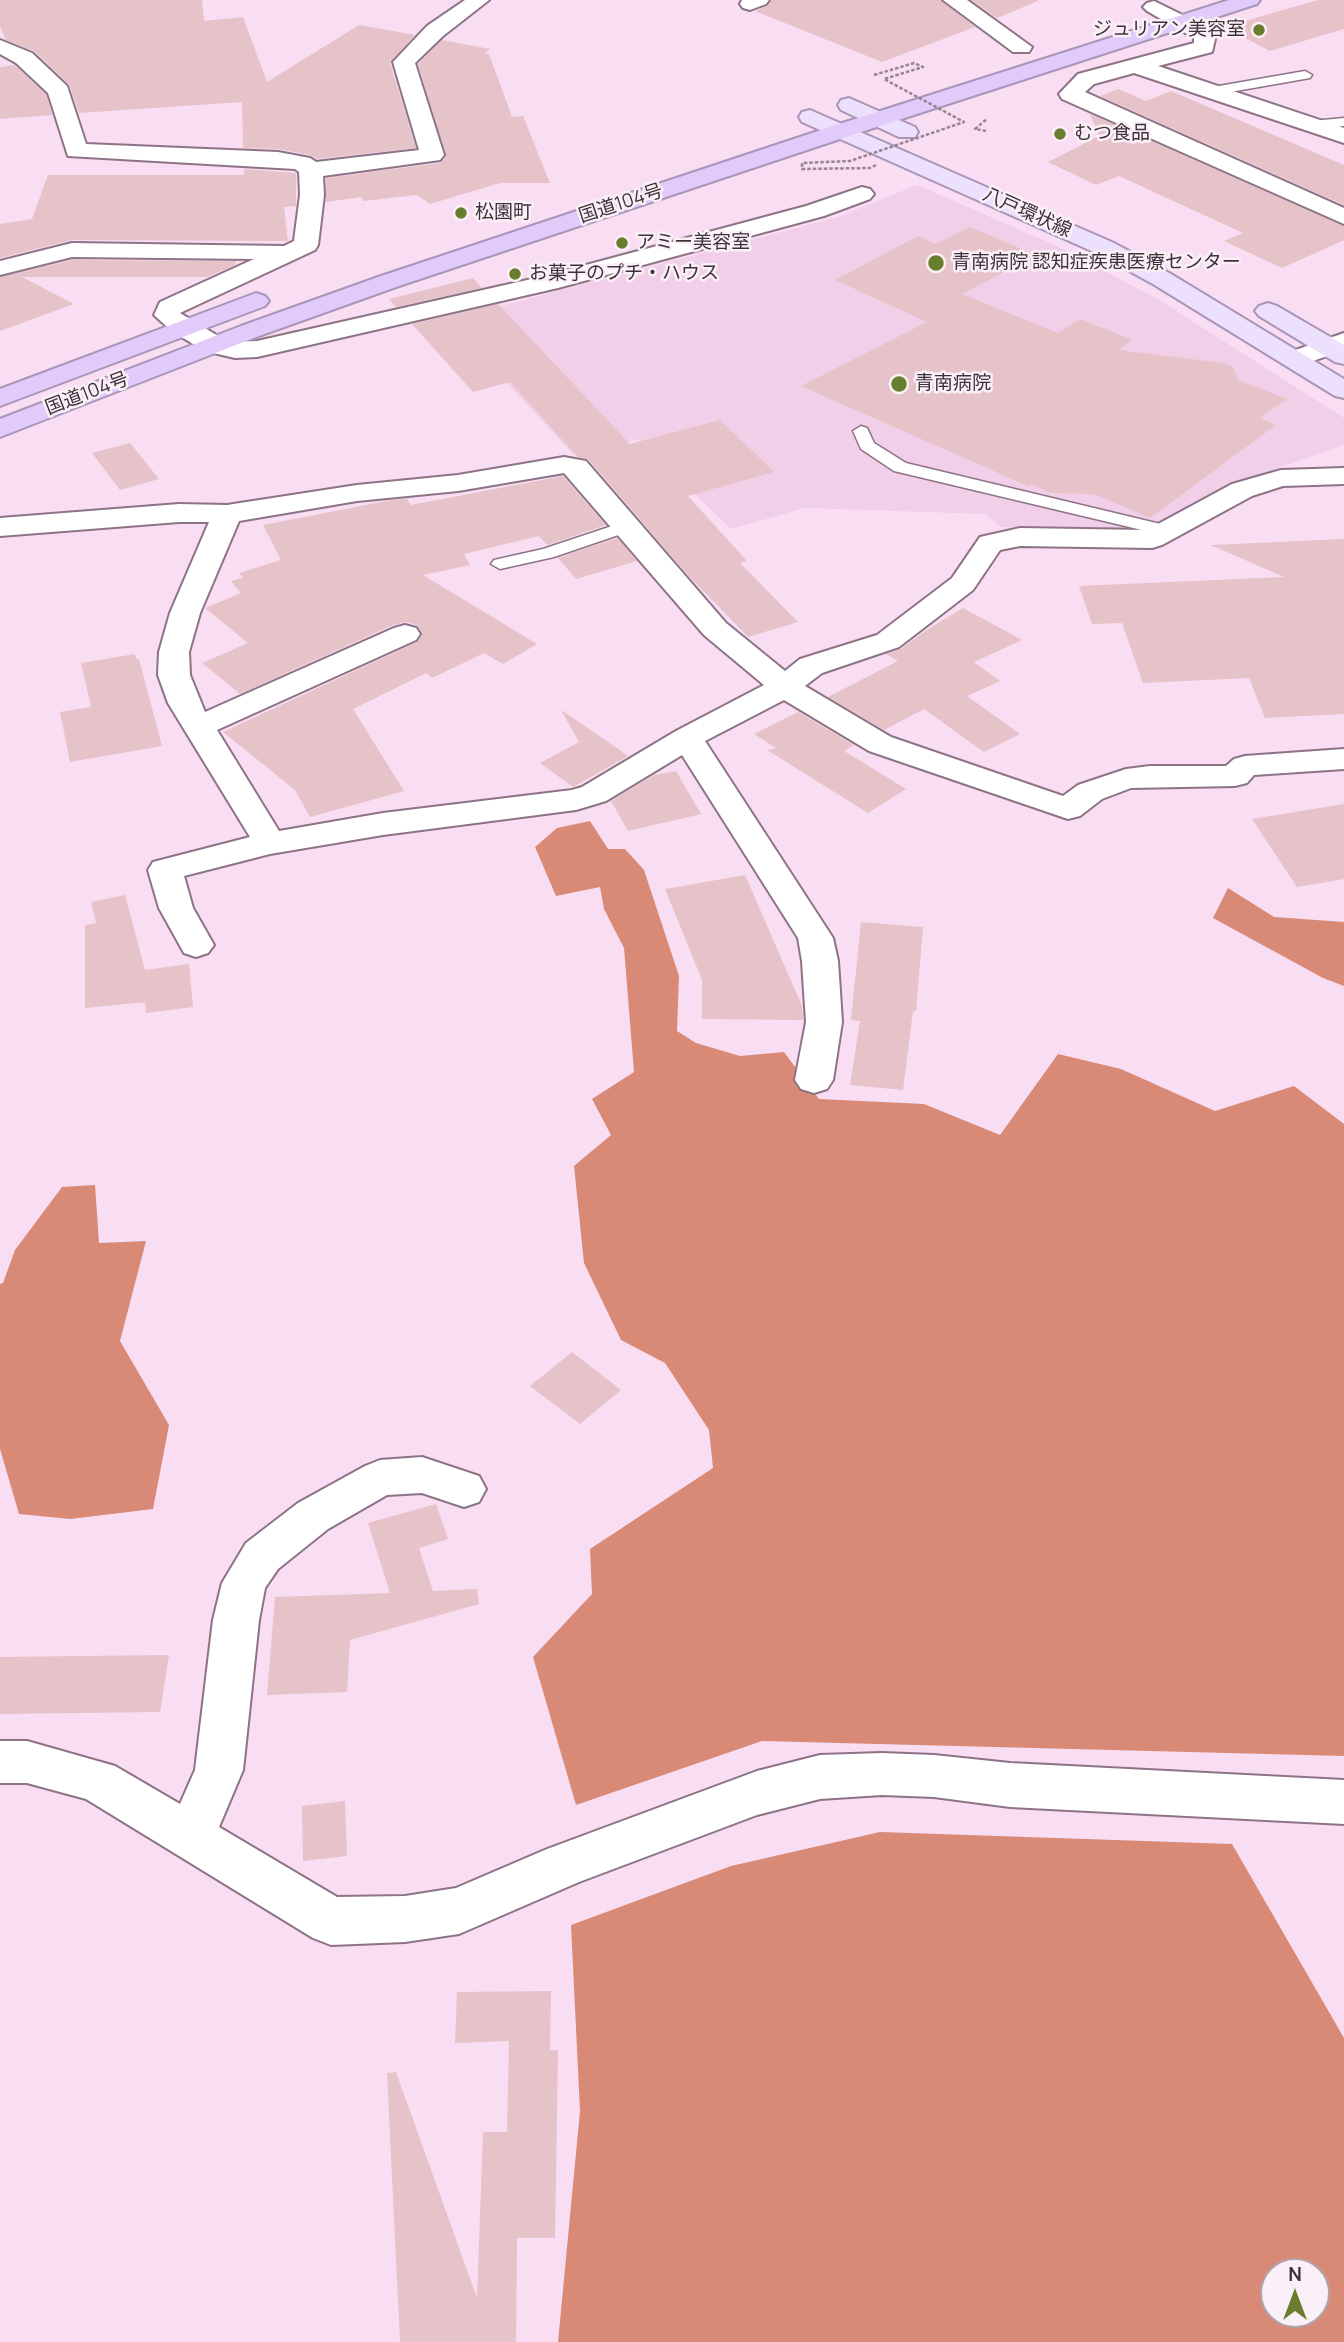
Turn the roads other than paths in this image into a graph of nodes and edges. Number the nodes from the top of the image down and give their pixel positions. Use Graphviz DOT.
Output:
graph roads {
  1 [pos="479,0"];
  2 [pos="953,0"];
  3 [pos="1250,0"];
  4 [pos="1171,10"];
  5 [pos="1127,15"];
  6 [pos="1047,39"];
  7 [pos="0,46"];
  8 [pos="1021,47"];
  9 [pos="994,56"];
  10 [pos="1133,65"];
  11 [pos="1305,75"];
  12 [pos="1213,91"];
  13 [pos="876,97"];
  14 [pos="849,105"];
  15 [pos="810,117"];
  16 [pos="1344,122"];
  17 [pos="784,125"];
  18 [pos="1312,125"];
  19 [pos="841,131"];
  20 [pos="1344,136"];
  21 [pos="926,141"];
  22 [pos="311,170"];
  23 [pos="862,194"];
  24 [pos="1344,217"];
  25 [pos="295,252"];
  26 [pos="0,268"];
  27 [pos="281,292"];
  28 [pos="1247,299"];
  29 [pos="182,327"];
  30 [pos="214,345"];
  31 [pos="1339,348"];
  32 [pos="1296,359"];
  33 [pos="1344,390"];
  34 [pos="0,398"];
  35 [pos="0,429"];
  36 [pos="861,431"];
  37 [pos="1344,476"];
  38 [pos="228,514"];
  39 [pos="627,526"];
  40 [pos="0,527"];
  41 [pos="1167,531"];
  42 [pos="500,564"];
  43 [pos="405,634"];
  44 [pos="785,687"];
  45 [pos="198,727"];
  46 [pos="687,738"];
  47 [pos="1344,759"];
  48 [pos="270,843"];
  49 [pos="196,945"];
  50 [pos="814,1080"];
  51 [pos="464,1489"];
  52 [pos="0,1762"];
  53 [pos="1344,1802"];
  54 [pos="186,1836"];
  1 -- 22 [label="street"];
  2 -- 8 [label="street"];
  3 -- 4 [label="highway, 国道104号"];
  4 -- 5 [label="highway, 国道104号"];
  4 -- 10 [label="street"];
  4 -- 13 [label="highway, 国道104号"];
  6 -- 8 [label="highway"];
  7 -- 22 [label="street"];
  8 -- 9 [label="highway"];
  10 -- 12 [label="street"];
  10 -- 24 [label="street"];
  11 -- 12 [label="lane"];
  12 -- 18 [label="street"];
  13 -- 14 [label="main road"];
  13 -- 19 [label="highway, 国道104号"];
  13 -- 21 [label="main road"];
  14 -- 15 [label="highway"];
  15 -- 17 [label="highway"];
  15 -- 19 [label="main road, 八戸環状線"];
  16 -- 18 [label="lane"];
  18 -- 20 [label="street"];
  19 -- 30 [label="highway, 国道104号"];
  19 -- 32 [label="main road, 八戸環状線"];
  22 -- 25 [label="street"];
  23 -- 30 [label="street"];
  25 -- 26 [label="street"];
  25 -- 29 [label="street"];
  27 -- 29 [label="highway, 国道104号"];
  28 -- 31 [label="main road"];
  29 -- 30 [label="street"];
  29 -- 34 [label="highway, 国道104号"];
  30 -- 35 [label="highway, 国道104号"];
  31 -- 32 [label="street"];
  32 -- 33 [label="main road, 八戸環状線"];
  36 -- 41 [label="lane"];
  37 -- 41 [label="street"];
  38 -- 39 [label="street"];
  38 -- 40 [label="street"];
  38 -- 45 [label="street"];
  39 -- 42 [label="lane"];
  39 -- 44 [label="street"];
  41 -- 44 [label="street"];
  43 -- 45 [label="street"];
  44 -- 46 [label="street"];
  44 -- 47 [label="street"];
  45 -- 48 [label="street"];
  46 -- 48 [label="street"];
  46 -- 50 [label="street"];
  48 -- 49 [label="street"];
  51 -- 54 [label="street"];
  52 -- 54 [label="street"];
  53 -- 54 [label="street"];
}
